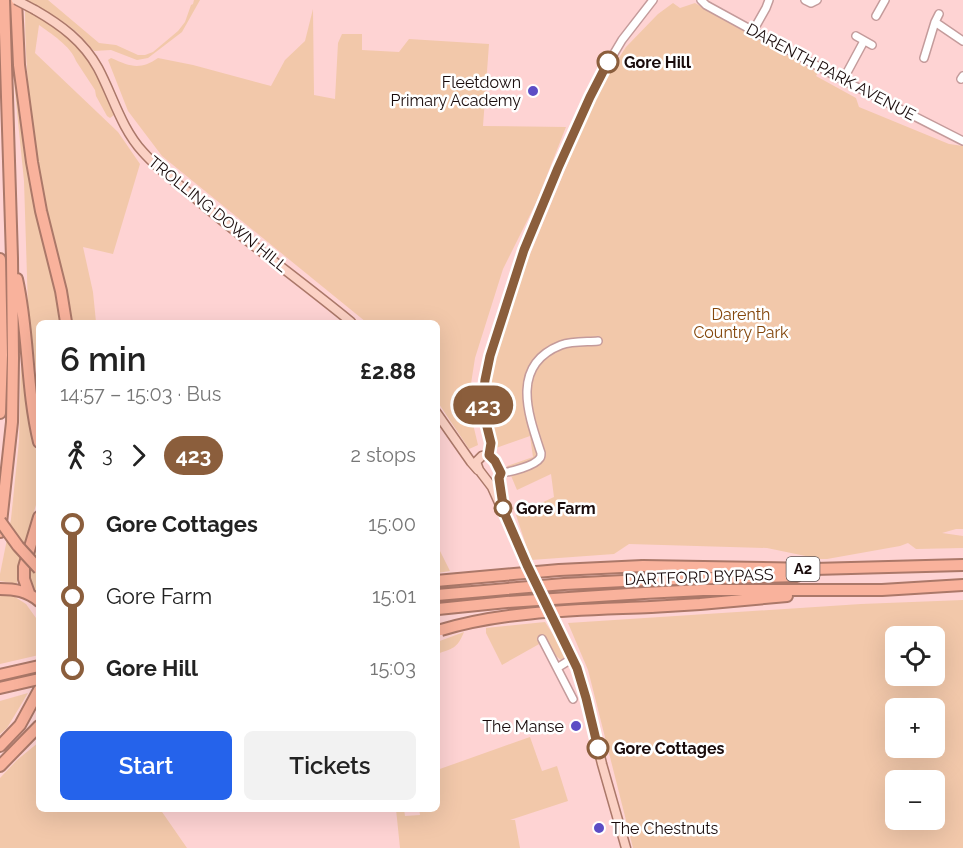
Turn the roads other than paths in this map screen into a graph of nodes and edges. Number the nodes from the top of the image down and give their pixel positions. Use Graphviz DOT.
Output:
graph roads {
  1 [pos="4,0"];
  2 [pos="16,0"];
  3 [pos="23,0"];
  4 [pos="653,0"];
  5 [pos="701,0"];
  6 [pos="769,0"];
  7 [pos="805,0"];
  8 [pos="817,0"];
  9 [pos="885,0"];
  10 [pos="939,14"];
  11 [pos="876,16"];
  12 [pos="935,22"];
  13 [pos="753,31"];
  14 [pos="856,36"];
  15 [pos="864,41"];
  16 [pos="963,41"];
  17 [pos="872,45"];
  18 [pos="924,58"];
  19 [pos="843,80"];
  20 [pos="24,101"];
  21 [pos="963,141"];
  22 [pos="12,258"];
  23 [pos="0,259"];
  24 [pos="66,320"];
  25 [pos="349,320"];
  26 [pos="598,341"];
  27 [pos="1,360"];
  28 [pos="0,414"];
  29 [pos="440,418"];
  30 [pos="36,424"];
  31 [pos="456,440"];
  32 [pos="485,456"];
  33 [pos="479,470"];
  34 [pos="500,475"];
  35 [pos="489,482"];
  36 [pos="504,512"];
  37 [pos="0,521"];
  38 [pos="36,527"];
  39 [pos="0,532"];
  40 [pos="527,565"];
  41 [pos="963,565"];
  42 [pos="36,566"];
  43 [pos="963,570"];
  44 [pos="440,581"];
  45 [pos="963,585"];
  46 [pos="0,589"];
  47 [pos="820,591"];
  48 [pos="29,593"];
  49 [pos="440,596"];
  50 [pos="36,599"];
  51 [pos="440,609"];
  52 [pos="553,618"];
  53 [pos="440,630"];
  54 [pos="542,639"];
  55 [pos="573,658"];
  56 [pos="36,667"];
  57 [pos="557,668"];
  58 [pos="0,675"];
  59 [pos="36,680"];
  60 [pos="0,688"];
  61 [pos="36,696"];
  62 [pos="573,699"];
  63 [pos="36,714"];
  64 [pos="20,725"];
  65 [pos="36,729"];
  66 [pos="0,746"];
  67 [pos="0,766"];
  68 [pos="626,848"];
  1 -- 22 [label="highway"];
  2 -- 20 [label="highway"];
  2 -- 25 [label="main road, TROLLING DOWN HILL, bridge"];
  3 -- 20 [label="highway"];
  4 -- 32 [label="street"];
  5 -- 13 [label="street, DARENTH PARK AVENUE"];
  6 -- 13 [label="street"];
  7 -- 8 [label="street"];
  9 -- 11 [label="street"];
  10 -- 12 [label="street"];
  12 -- 16 [label="street"];
  12 -- 18 [label="street"];
  13 -- 19 [label="street, DARENTH PARK AVENUE"];
  14 -- 15 [label="street"];
  15 -- 17 [label="street"];
  15 -- 19 [label="street"];
  19 -- 21 [label="street, DARENTH PARK AVENUE"];
  20 -- 24 [label="highway"];
  22 -- 30 [label="highway"];
  22 -- 39 [label="highway"];
  23 -- 27 [label="highway"];
  26 -- 34 [label="street"];
  27 -- 28 [label="highway"];
  29 -- 31 [label="main road"];
  31 -- 32 [label="main road"];
  31 -- 33 [label="main road"];
  32 -- 33 [label="main road"];
  32 -- 34 [label="main road"];
  33 -- 35 [label="main road"];
  34 -- 35 [label="main road"];
  34 -- 36 [label="main road"];
  35 -- 36 [label="main road"];
  36 -- 40 [label="main road"];
  37 -- 42 [label="highway, bridge"];
  38 -- 48 [label="highway"];
  41 -- 44 [label="highway, A2, bridge"];
  43 -- 49 [label="highway, DARTFORD BYPASS / A2, bridge"];
  45 -- 47 [label="highway, DARTFORD BYPASS / A2"];
  46 -- 48 [label="highway"];
  47 -- 51 [label="highway, DARTFORD BYPASS / A2, bridge"];
  47 -- 53 [label="highway, A2, bridge"];
  48 -- 50 [label="highway"];
  52 -- 55 [label="main road"];
  54 -- 57 [label="street"];
  55 -- 57 [label="street"];
  55 -- 68 [label="main road"];
  56 -- 58 [label="highway"];
  57 -- 62 [label="street"];
  59 -- 60 [label="highway"];
  61 -- 64 [label="highway"];
  63 -- 64 [label="highway"];
  64 -- 66 [label="highway"];
  65 -- 67 [label="highway"];
}
